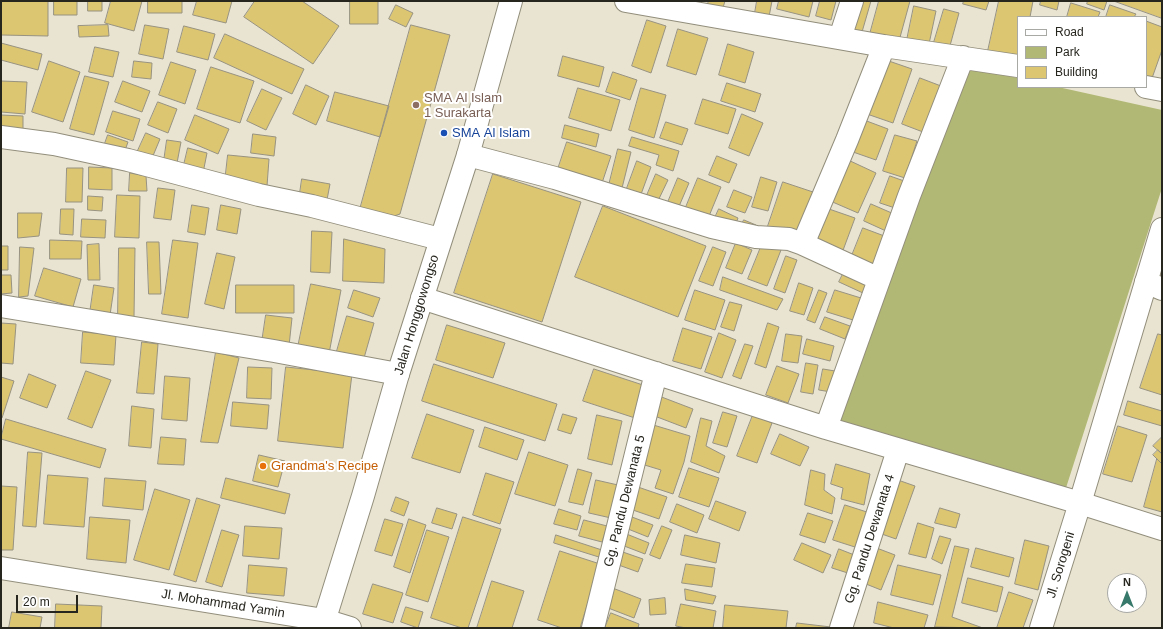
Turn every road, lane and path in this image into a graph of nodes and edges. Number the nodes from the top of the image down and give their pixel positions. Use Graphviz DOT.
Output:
graph roads {
  1 [pos="511,1"];
  2 [pos="626,1"];
  3 [pos="852,1"];
  4 [pos="840,38"];
  5 [pos="884,46"];
  6 [pos="963,57"];
  7 [pos="1017,66"];
  8 [pos="1147,87"];
  9 [pos="1162,90"];
  10 [pos="1,137"];
  11 [pos="468,155"];
  12 [pos="1162,229"];
  13 [pos="440,239"];
  14 [pos="803,244"];
  15 [pos="879,279"];
  16 [pos="1154,286"];
  17 [pos="422,298"];
  18 [pos="1,306"];
  19 [pos="656,373"];
  20 [pos="398,374"];
  21 [pos="826,428"];
  22 [pos="898,450"];
  23 [pos="1080,503"];
  24 [pos="1162,529"];
  25 [pos="1,568"];
  26 [pos="323,624"];
  27 [pos="350,628"];
  28 [pos="593,628"];
  29 [pos="841,628"];
  30 [pos="1041,628"];
  1 -- 11 [label="street, Jalan Honggowongso"];
  2 -- 4 [label="street"];
  3 -- 4 [label="street"];
  4 -- 5 [label="street"];
  5 -- 6 [label="street"];
  5 -- 14 [label="street"];
  6 -- 7 [label="street"];
  6 -- 15 [label="street"];
  8 -- 9 [label="street"];
  10 -- 13 [label="street"];
  11 -- 13 [label="street, Jalan Honggowongso"];
  11 -- 14 [label="street"];
  12 -- 16 [label="street, Jl. Sorogeni"];
  13 -- 17 [label="street, Jalan Honggowongso"];
  14 -- 15 [label="street"];
  15 -- 21 [label="street"];
  16 -- 23 [label="street, Jl. Sorogeni"];
  17 -- 19 [label="street"];
  17 -- 20 [label="street, Jalan Honggowongso"];
  18 -- 20 [label="street"];
  19 -- 21 [label="street"];
  19 -- 28 [label="street, Gg. Pandu Dewanata 5"];
  20 -- 26 [label="street, Jalan Honggowongso"];
  21 -- 22 [label="street"];
  22 -- 23 [label="street"];
  22 -- 29 [label="street, Gg. Pandu Dewanata 4"];
  23 -- 24 [label="street"];
  23 -- 30 [label="street, Jl. Sorogeni"];
  25 -- 26 [label="street, Jl. Mohammad Yamin"];
  26 -- 27 [label="street, Jl. Mohammad Yamin"];
}
